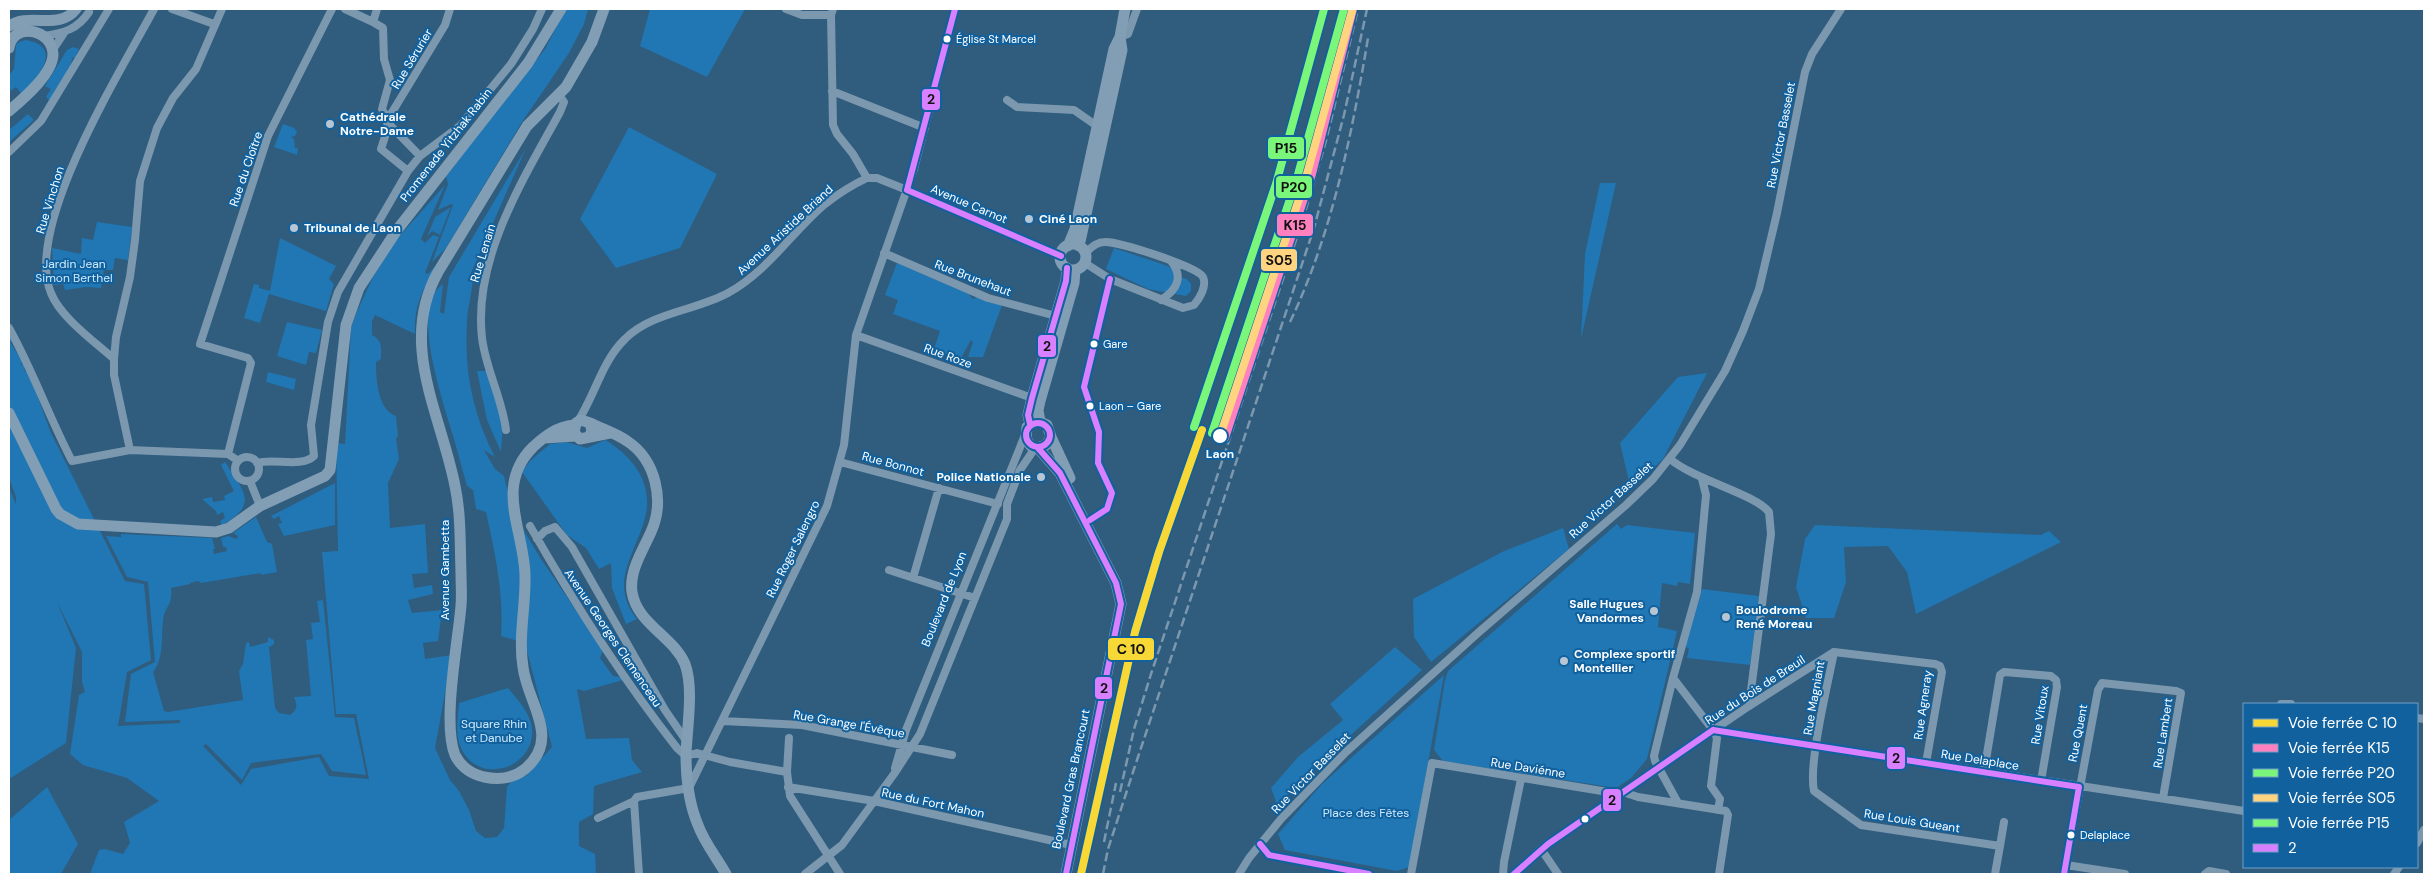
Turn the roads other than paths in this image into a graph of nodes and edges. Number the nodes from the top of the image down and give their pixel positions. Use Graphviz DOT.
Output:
graph roads {
  1 [pos="76,9"];
  2 [pos="109,9"];
  3 [pos="154,9"];
  4 [pos="172,9"];
  5 [pos="222,9"];
  6 [pos="332,9"];
  7 [pos="345,9"];
  8 [pos="377,9"];
  9 [pos="450,9"];
  10 [pos="542,9"];
  11 [pos="561,9"];
  12 [pos="604,9"];
  13 [pos="786,9"];
  14 [pos="955,9"];
  15 [pos="1124,9"];
  16 [pos="1137,9"];
  17 [pos="1841,9"];
  18 [pos="89,12"];
  19 [pos="832,12"];
  20 [pos="372,22"];
  21 [pos="214,24"];
  22 [pos="9,26"];
  23 [pos="64,33"];
  24 [pos="44,36"];
  25 [pos="1120,38"];
  26 [pos="9,48"];
  27 [pos="52,51"];
  28 [pos="832,91"];
  29 [pos="559,95"];
  30 [pos="1007,100"];
  31 [pos="9,111"];
  32 [pos="388,122"];
  33 [pos="1097,126"];
  34 [pos="925,128"];
  35 [pos="9,152"];
  36 [pos="420,156"];
  37 [pos="408,171"];
  38 [pos="867,178"];
  39 [pos="907,190"];
  40 [pos="1079,252"];
  41 [pos="884,253"];
  42 [pos="1061,256"];
  43 [pos="1171,261"];
  44 [pos="1071,269"];
  45 [pos="1161,300"];
  46 [pos="1056,316"];
  47 [pos="9,328"];
  48 [pos="856,335"];
  49 [pos="114,359"];
  50 [pos="1032,398"];
  51 [pos="9,414"];
  52 [pos="581,425"];
  53 [pos="1032,427"];
  54 [pos="506,430"];
  55 [pos="610,433"];
  56 [pos="1051,437"];
  57 [pos="1037,448"];
  58 [pos="130,450"];
  59 [pos="228,454"];
  60 [pos="1670,459"];
  61 [pos="238,460"];
  62 [pos="840,462"];
  63 [pos="258,463"];
  64 [pos="1702,479"];
  65 [pos="250,481"];
  66 [pos="938,488"];
  67 [pos="998,504"];
  68 [pos="260,506"];
  69 [pos="530,526"];
  70 [pos="537,539"];
  71 [pos="1098,546"];
  72 [pos="889,570"];
  73 [pos="913,578"];
  74 [pos="961,594"];
  75 [pos="975,598"];
  76 [pos="1834,652"];
  77 [pos="1673,678"];
  78 [pos="2100,684"];
  79 [pos="1749,706"];
  80 [pos="722,721"];
  81 [pos="1713,730"];
  82 [pos="789,738"];
  83 [pos="687,742"];
  84 [pos="901,745"];
  85 [pos="912,746"];
  86 [pos="1817,747"];
  87 [pos="705,755"];
  88 [pos="952,755"];
  89 [pos="686,760"];
  90 [pos="1926,763"];
  91 [pos="701,764"];
  92 [pos="1658,767"];
  93 [pos="787,772"];
  94 [pos="1984,772"];
  95 [pos="894,774"];
  96 [pos="1521,779"];
  97 [pos="2041,781"];
  98 [pos="2079,786"];
  99 [pos="788,787"];
  100 [pos="689,788"];
  101 [pos="1622,793"];
  102 [pos="2163,798"];
  103 [pos="634,801"];
  104 [pos="874,801"];
  105 [pos="1678,803"];
  106 [pos="1718,810"];
  107 [pos="2243,811"];
  108 [pos="598,818"];
  109 [pos="2004,822"];
  110 [pos="2424,830"];
  111 [pos="2418,840"];
  112 [pos="1260,844"];
  113 [pos="1072,845"];
  114 [pos="2000,846"];
  115 [pos="1541,849"];
  116 [pos="827,857"];
  117 [pos="1323,865"];
  118 [pos="2066,865"];
  119 [pos="639,874"];
  120 [pos="726,874"];
  121 [pos="805,874"];
  122 [pos="840,874"];
  123 [pos="1066,874"];
  124 [pos="1239,874"];
  125 [pos="1321,874"];
  126 [pos="1369,874"];
  127 [pos="1411,874"];
  128 [pos="1503,874"];
  129 [pos="1514,874"];
  130 [pos="1558,874"];
  131 [pos="1720,874"];
  132 [pos="1995,874"];
  133 [pos="2064,874"];
  134 [pos="2125,874"];
  135 [pos="2205,874"];
  136 [pos="2226,874"];
  1 -- 22 [label="main road"];
  2 -- 35 [label="street"];
  3 -- 49 [label="street, Rue Vinchon"];
  4 -- 21 [label="street"];
  5 -- 21 [label="street"];
  6 -- 59 [label="street, Rue du Cloître"];
  7 -- 20 [label="street"];
  8 -- 20 [label="street"];
  9 -- 32 [label="street, Rue Sérurier"];
  10 -- 36 [label="street"];
  11 -- 68 [label="main road, Promenade Yitzhak Rabin"];
  12 -- 29 [label="main road, Avenue Gambetta"];
  13 -- 19 [label="street"];
  14 -- 34 [label="street, Rue Roger Salengro"];
  15 -- 25 [label="main road"];
  16 -- 25 [label="street"];
  17 -- 60 [label="street, Rue Victor Basselet"];
  18 -- 23 [label="street"];
  19 -- 28 [label="street"];
  20 -- 32 [label="street"];
  21 -- 49 [label="street"];
  23 -- 24 [label="street"];
  23 -- 27 [label="street"];
  24 -- 26 [label="main road"];
  24 -- 27 [label="main road"];
  25 -- 33 [label="main road"];
  25 -- 40 [label="main road"];
  27 -- 31 [label="main road"];
  28 -- 34 [label="street"];
  28 -- 38 [label="street"];
  29 -- 52 [label="main road, Avenue Gambetta"];
  29 -- 54 [label="street, Rue Lenain"];
  30 -- 33 [label="street"];
  32 -- 36 [label="street"];
  32 -- 37 [label="street"];
  33 -- 40 [label="main road"];
  34 -- 39 [label="street, Rue Roger Salengro"];
  36 -- 37 [label="street"];
  37 -- 63 [label="street"];
  38 -- 39 [label="street, Avenue Carnot"];
  38 -- 52 [label="street, Avenue Aristide Briand"];
  39 -- 41 [label="street, Rue Roger Salengro"];
  39 -- 42 [label="street, Avenue Carnot"];
  40 -- 42 [label="main road"];
  40 -- 43 [label="street"];
  40 -- 44 [label="main road"];
  40 -- 45 [label="street"];
  41 -- 46 [label="street, Rue Brunehaut"];
  41 -- 48 [label="street, Rue Roger Salengro"];
  42 -- 44 [label="main road"];
  43 -- 45 [label="street"];
  43 -- 45 [label="street"];
  44 -- 46 [label="main road, Boulevard de Lyon"];
  44 -- 53 [label="main road, Boulevard de Lyon"];
  46 -- 50 [label="main road, Boulevard de Lyon"];
  47 -- 58 [label="street"];
  48 -- 50 [label="street, Rue Roze"];
  48 -- 62 [label="street, Rue Roger Salengro"];
  49 -- 58 [label="street"];
  50 -- 53 [label="main road, Boulevard de Lyon"];
  51 -- 68 [label="main road"];
  52 -- 55 [label="main road"];
  52 -- 55 [label="main road"];
  53 -- 56 [label="main road"];
  53 -- 57 [label="main road"];
  53 -- 67 [label="street, Boulevard de Lyon"];
  55 -- 83 [label="main road"];
  56 -- 57 [label="main road"];
  56 -- 71 [label="main road, Boulevard Gras Brancourt"];
  57 -- 71 [label="main road, Boulevard Gras Brancourt"];
  57 -- 75 [label="street, Boulevard de Lyon"];
  58 -- 59 [label="street"];
  59 -- 61 [label="street"];
  60 -- 64 [label="street"];
  60 -- 112 [label="street, Rue Victor Basselet"];
  61 -- 63 [label="street"];
  61 -- 65 [label="street"];
  62 -- 66 [label="street, Rue Bonnot"];
  62 -- 80 [label="street, Rue Roger Salengro"];
  63 -- 65 [label="street"];
  64 -- 77 [label="street"];
  64 -- 79 [label="street"];
  65 -- 68 [label="street"];
  66 -- 67 [label="street, Rue Bonnot"];
  66 -- 73 [label="street"];
  67 -- 74 [label="street, Boulevard de Lyon"];
  69 -- 70 [label="street, Avenue Georges Clemenceau"];
  70 -- 83 [label="street, Avenue Georges Clemenceau"];
  70 -- 89 [label="street, Avenue Georges Clemenceau"];
  71 -- 113 [label="main road, Boulevard Gras Brancourt"];
  72 -- 73 [label="street"];
  73 -- 74 [label="street"];
  74 -- 75 [label="street"];
  74 -- 84 [label="street, Boulevard de Lyon"];
  75 -- 85 [label="street, Boulevard de Lyon"];
  76 -- 79 [label="street, Rue du Bois de Breuil"];
  76 -- 86 [label="street, Rue Magniant"];
  76 -- 90 [label="street, Rue Agneray"];
  77 -- 81 [label="street"];
  77 -- 92 [label="street"];
  78 -- 98 [label="street, Rue Quent"];
  78 -- 102 [label="street, Rue Lambert"];
  79 -- 81 [label="street, Rue du Bois de Breuil"];
  80 -- 84 [label="street, Rue Grange l'Évêque"];
  80 -- 87 [label="street, Rue Roger Salengro"];
  81 -- 86 [label="street, Rue Delaplace"];
  81 -- 92 [label="street, Rue du Bois de Breuil"];
  81 -- 106 [label="street"];
  82 -- 93 [label="street"];
  83 -- 89 [label="main road"];
  84 -- 85 [label="street, Rue Grange l'Évêque"];
  84 -- 95 [label="street, Boulevard de Lyon"];
  85 -- 88 [label="street"];
  85 -- 95 [label="street, Boulevard de Lyon"];
  86 -- 90 [label="street, Rue Delaplace"];
  86 -- 114 [label="street, Rue Louis Gueant"];
  87 -- 89 [label="street"];
  87 -- 91 [label="street, Rue Roger Salengro"];
  87 -- 93 [label="street"];
  89 -- 91 [label="street"];
  89 -- 100 [label="main road"];
  90 -- 94 [label="street, Rue Delaplace"];
  91 -- 100 [label="street, Rue Roger Salengro"];
  92 -- 101 [label="street, Rue du Bois de Breuil"];
  92 -- 105 [label="street"];
  93 -- 99 [label="street"];
  94 -- 97 [label="street, Rue Delaplace"];
  94 -- 97 [label="street, Rue Vitoux"];
  95 -- 104 [label="street, Boulevard de Lyon"];
  96 -- 101 [label="street, Rue Daviénne"];
  96 -- 127 [label="street, Rue Daviénne"];
  96 -- 128 [label="street"];
  97 -- 98 [label="street, Rue Delaplace"];
  98 -- 102 [label="street, Rue Delaplace"];
  98 -- 118 [label="street, Rue Quent"];
  99 -- 104 [label="street, Rue du Fort Mahon"];
  99 -- 116 [label="street"];
  100 -- 103 [label="street"];
  100 -- 120 [label="main road"];
  101 -- 105 [label="street, Rue Daviénne"];
  101 -- 115 [label="street, Rue du Bois de Breuil"];
  102 -- 107 [label="street, Rue Delaplace"];
  103 -- 108 [label="street"];
  103 -- 119 [label="street"];
  104 -- 113 [label="street, Rue du Fort Mahon"];
  104 -- 116 [label="street, Boulevard de Lyon"];
  105 -- 106 [label="street, Rue Daviénne"];
  106 -- 131 [label="street"];
  109 -- 114 [label="street"];
  110 -- 111 [label="street"];
  112 -- 117 [label="street"];
  112 -- 124 [label="street, Rue Victor Basselet"];
  113 -- 123 [label="main road, Boulevard Gras Brancourt"];
  114 -- 132 [label="street"];
  115 -- 129 [label="street, Rue du Bois de Breuil"];
  115 -- 130 [label="street"];
  116 -- 121 [label="street, Boulevard de Lyon"];
  116 -- 122 [label="street"];
  117 -- 125 [label="street"];
  117 -- 126 [label="street"];
  118 -- 133 [label="street, Rue Quent"];
  118 -- 134 [label="street"];
  135 -- 136 [label="street"];
}
